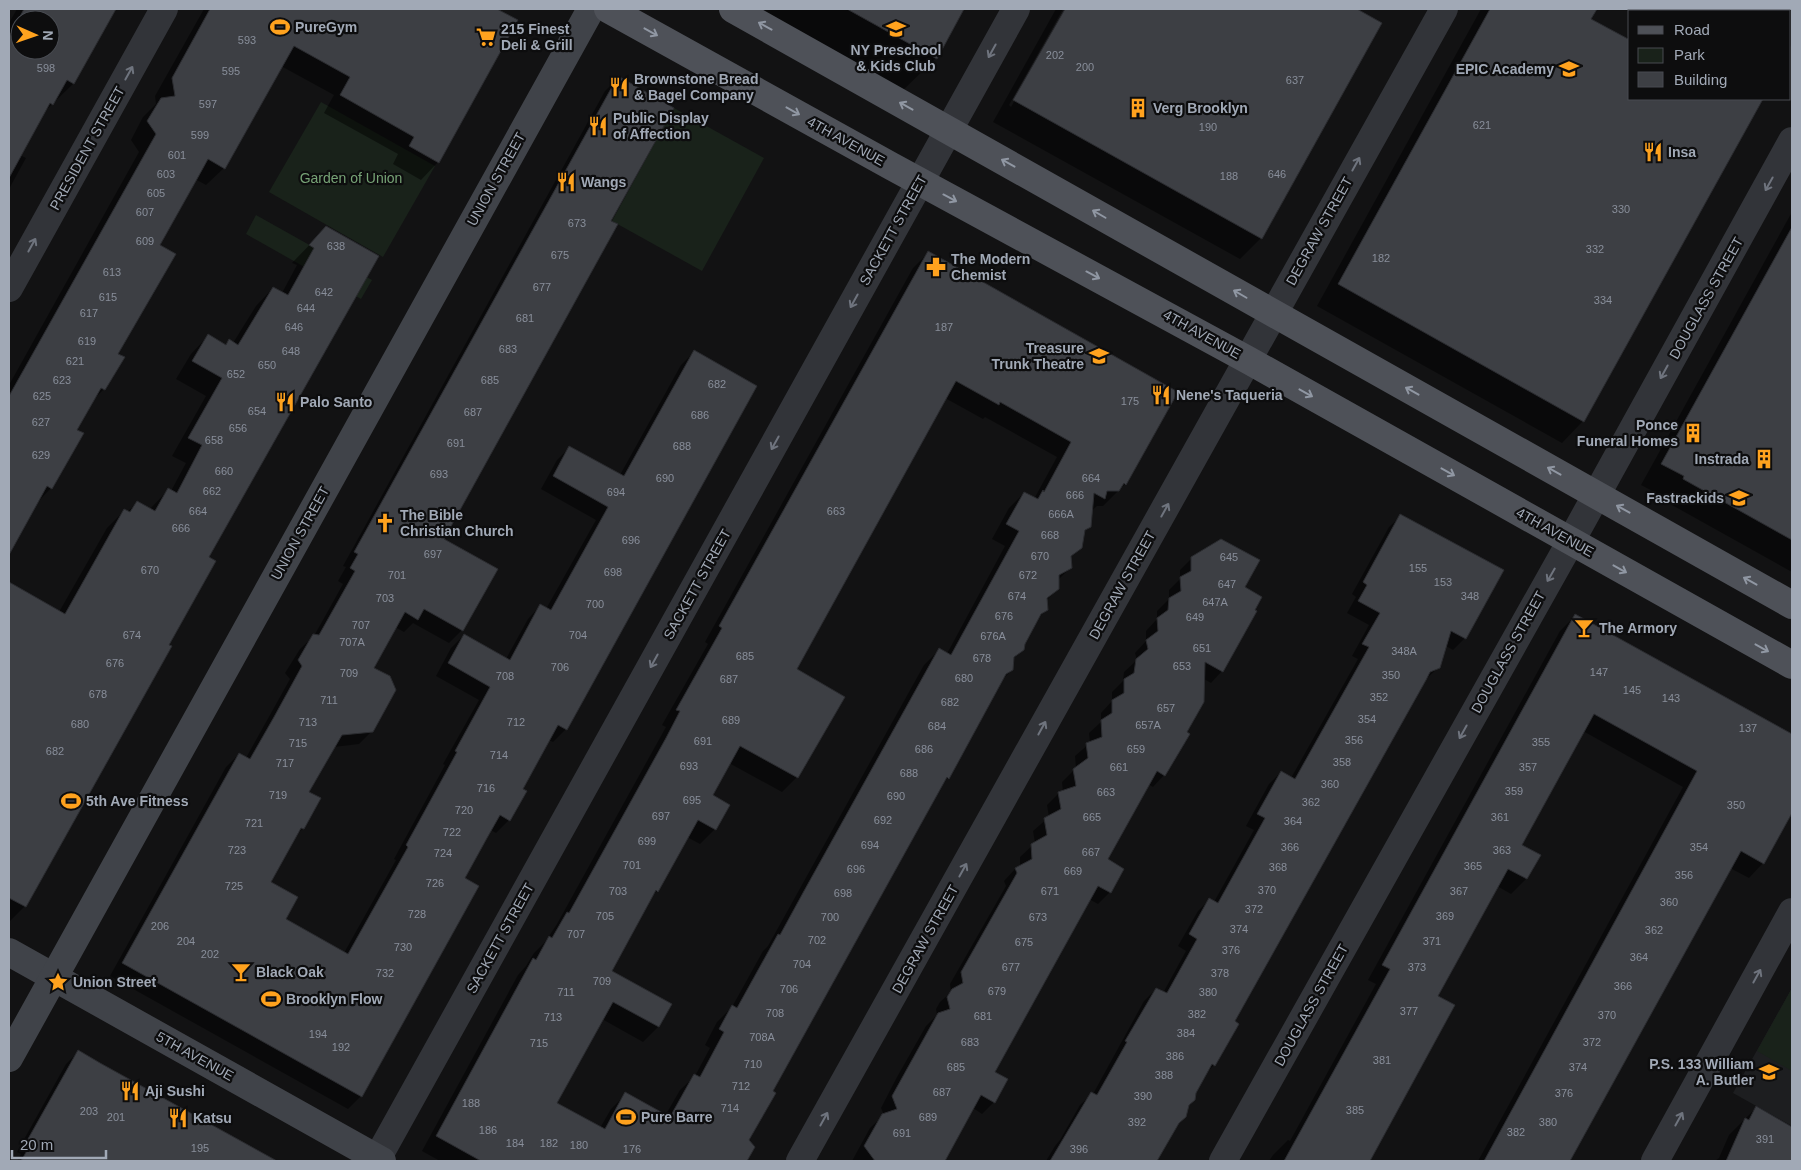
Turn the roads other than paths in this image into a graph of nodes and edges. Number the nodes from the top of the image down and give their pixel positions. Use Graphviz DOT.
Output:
graph roads {
  1 [pos="164,9"];
  2 [pos="590,9"];
  3 [pos="608,9"];
  4 [pos="733,9"];
  5 [pos="1016,9"];
  6 [pos="1444,9"];
  7 [pos="949,130"];
  8 [pos="1792,141"];
  9 [pos="920,182"];
  10 [pos="9,288"];
  11 [pos="1273,314"];
  12 [pos="1248,360"];
  13 [pos="1596,495"];
  14 [pos="1571,541"];
  15 [pos="1792,605"];
  16 [pos="1792,665"];
  17 [pos="1792,912"];
  18 [pos="9,952"];
  19 [pos="54,977"];
  20 [pos="9,1058"];
  21 [pos="378,1160"];
  22 [pos="800,1161"];
  23 [pos="1223,1161"];
  24 [pos="1655,1161"];
  10 -- 1 [label="street, PRESIDENT STREET, one-way"];
  2 -- 19 [label="main road, UNION STREET"];
  3 -- 9 [label="main road, 4TH AVENUE, one-way"];
  7 -- 4 [label="main road, one-way"];
  5 -- 7 [label="street, SACKETT STREET, one-way"];
  11 -- 6 [label="street, DEGRAW STREET, one-way"];
  7 -- 9 [label="street, SACKETT STREET"];
  11 -- 7 [label="main road, one-way"];
  8 -- 13 [label="street, DOUGLASS STREET, one-way"];
  9 -- 12 [label="main road, 4TH AVENUE, one-way"];
  9 -- 21 [label="street, SACKETT STREET, one-way"];
  11 -- 12 [label="street, DEGRAW STREET"];
  13 -- 11 [label="main road, one-way"];
  12 -- 14 [label="main road, 4TH AVENUE, one-way"];
  22 -- 12 [label="street, DEGRAW STREET, one-way"];
  13 -- 14 [label="street, DOUGLASS STREET"];
  15 -- 13 [label="main road, one-way"];
  14 -- 16 [label="main road, 4TH AVENUE, one-way"];
  14 -- 23 [label="street, DOUGLASS STREET, one-way"];
  24 -- 17 [label="street, one-way"];
  18 -- 19 [label="main road, 5TH AVENUE"];
  19 -- 20 [label="main road, UNION STREET"];
  19 -- 21 [label="main road, 5TH AVENUE"];
}
